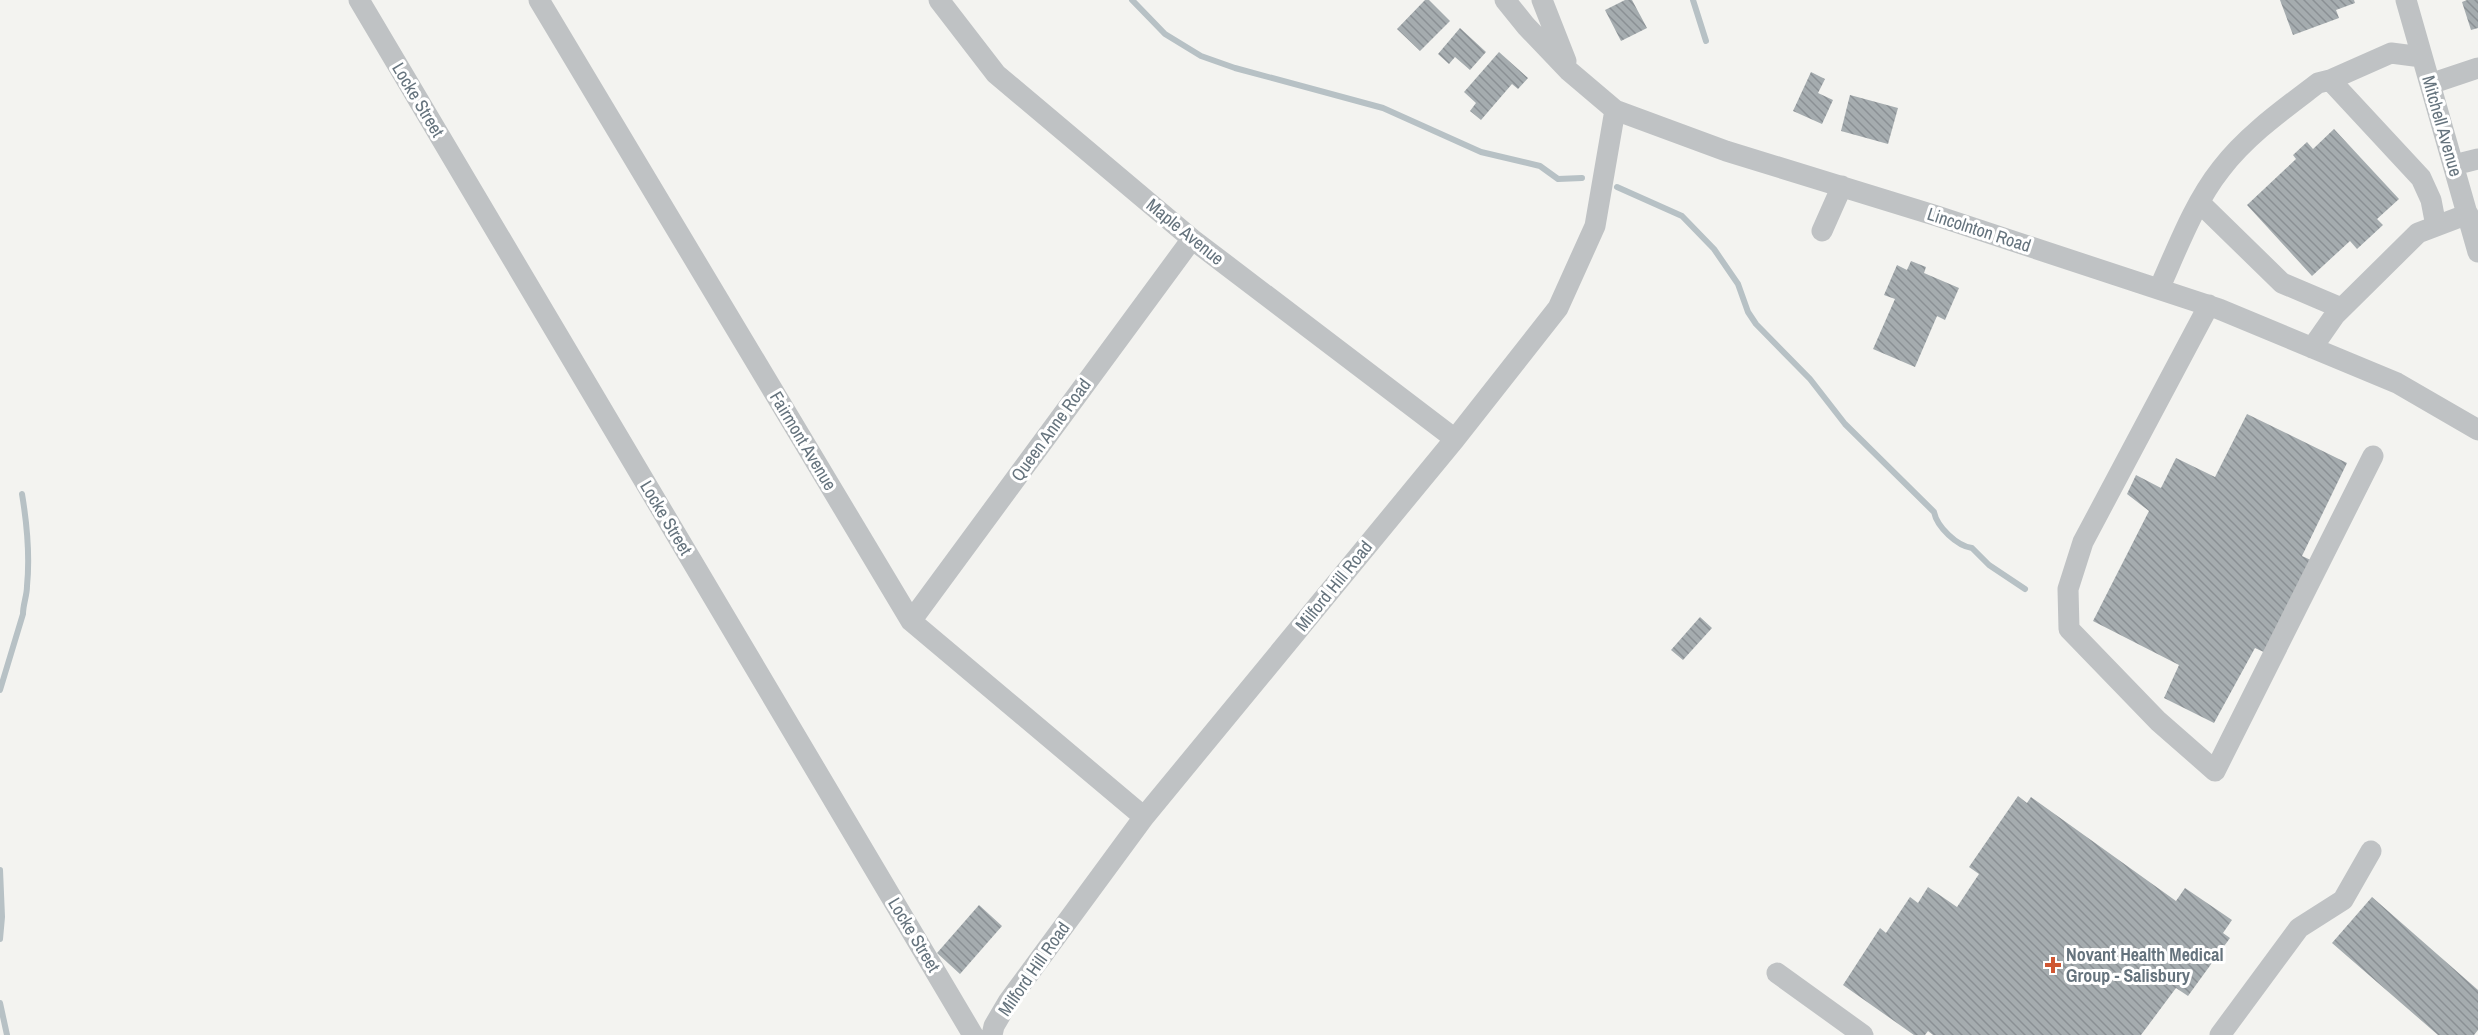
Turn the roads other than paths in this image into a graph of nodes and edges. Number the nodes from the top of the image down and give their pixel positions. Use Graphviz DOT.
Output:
graph roads {
  1 [pos="359,0"];
  2 [pos="539,0"];
  3 [pos="939,0"];
  4 [pos="1504,0"];
  5 [pos="1542,0"];
  6 [pos="2406,0"];
  7 [pos="2478,68"];
  8 [pos="1569,71"];
  9 [pos="2426,71"];
  10 [pos="2330,80"];
  11 [pos="1615,110"];
  12 [pos="2478,159"];
  13 [pos="2454,165"];
  14 [pos="1842,186"];
  15 [pos="2200,203"];
  16 [pos="2468,214"];
  17 [pos="2436,226"];
  18 [pos="1822,231"];
  19 [pos="1192,239"];
  20 [pos="2478,252"];
  21 [pos="2158,289"];
  22 [pos="2209,305"];
  23 [pos="2341,308"];
  24 [pos="2312,348"];
  25 [pos="2478,430"];
  26 [pos="1455,439"];
  27 [pos="2373,456"];
  28 [pos="911,621"];
  29 [pos="1144,817"];
  30 [pos="2371,851"];
  31 [pos="1777,973"];
  32 [pos="973,1035"];
  33 [pos="992,1035"];
  34 [pos="1863,1035"];
  35 [pos="2220,1035"];
  1 -- 32 [label="street, Locke Street"];
  2 -- 28 [label="street, Fairmont Avenue"];
  3 -- 19 [label="street, Maple Avenue"];
  4 -- 8 [label="street, Lincolnton Road"];
  5 -- 8 [label="street"];
  6 -- 9 [label="street, Mitchell Avenue"];
  7 -- 9 [label="street"];
  8 -- 11 [label="street, Lincolnton Road"];
  9 -- 10 [label="street"];
  9 -- 13 [label="street, Mitchell Avenue"];
  10 -- 15 [label="street"];
  10 -- 17 [label="street"];
  11 -- 14 [label="street, Lincolnton Road"];
  11 -- 26 [label="street, Milford Hill Road"];
  12 -- 13 [label="street"];
  13 -- 16 [label="street, Mitchell Avenue"];
  14 -- 18 [label="street"];
  14 -- 21 [label="street, Lincolnton Road"];
  15 -- 21 [label="street"];
  15 -- 23 [label="street"];
  16 -- 17 [label="street"];
  16 -- 20 [label="street, Mitchell Avenue"];
  17 -- 23 [label="street"];
  19 -- 26 [label="street, Maple Avenue"];
  19 -- 28 [label="street, Queen Anne Road"];
  21 -- 22 [label="street, Lincolnton Road"];
  22 -- 24 [label="street, Lincolnton Road"];
  22 -- 27 [label="street"];
  23 -- 24 [label="street"];
  24 -- 25 [label="street, Lincolnton Road"];
  26 -- 29 [label="street, Milford Hill Road"];
  28 -- 29 [label="street, Fairmont Avenue"];
  29 -- 33 [label="street, Milford Hill Road"];
  30 -- 35 [label="street"];
  31 -- 34 [label="street"];
}
